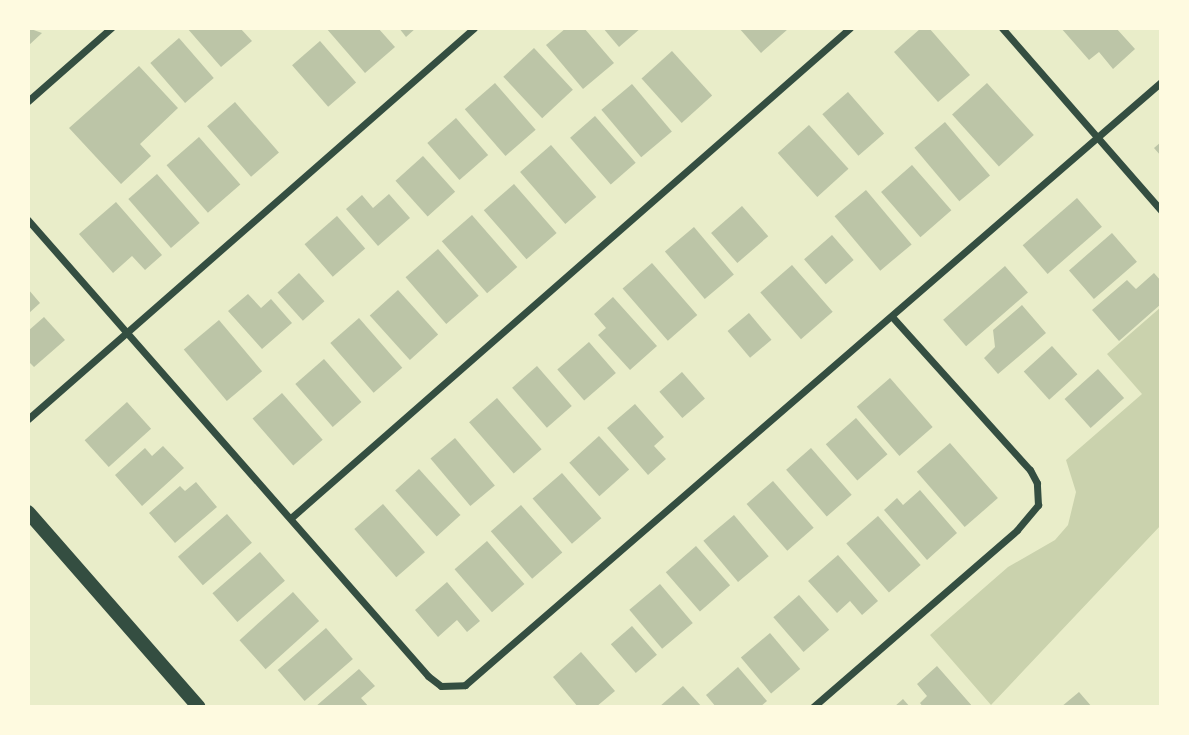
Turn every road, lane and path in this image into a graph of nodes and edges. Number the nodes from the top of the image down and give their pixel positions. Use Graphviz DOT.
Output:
graph roads {
  1 [pos="111,28"];
  2 [pos="474,28"];
  3 [pos="850,28"];
  4 [pos="1002,28"];
  5 [pos="1161,82"];
  6 [pos="28,101"];
  7 [pos="1097,138"];
  8 [pos="1161,210"];
  9 [pos="28,220"];
  10 [pos="893,318"];
  11 [pos="127,332"];
  12 [pos="28,419"];
  13 [pos="28,512"];
  14 [pos="292,517"];
  15 [pos="199,707"];
  16 [pos="813,707"];
  1 -- 6 [label="street"];
  2 -- 11 [label="street"];
  3 -- 14 [label="street"];
  4 -- 7 [label="street"];
  5 -- 7 [label="street"];
  7 -- 8 [label="street"];
  7 -- 10 [label="street"];
  9 -- 11 [label="street"];
  10 -- 14 [label="street"];
  10 -- 16 [label="street"];
  11 -- 12 [label="street"];
  11 -- 14 [label="street"];
  13 -- 15 [label="main road"];
}
